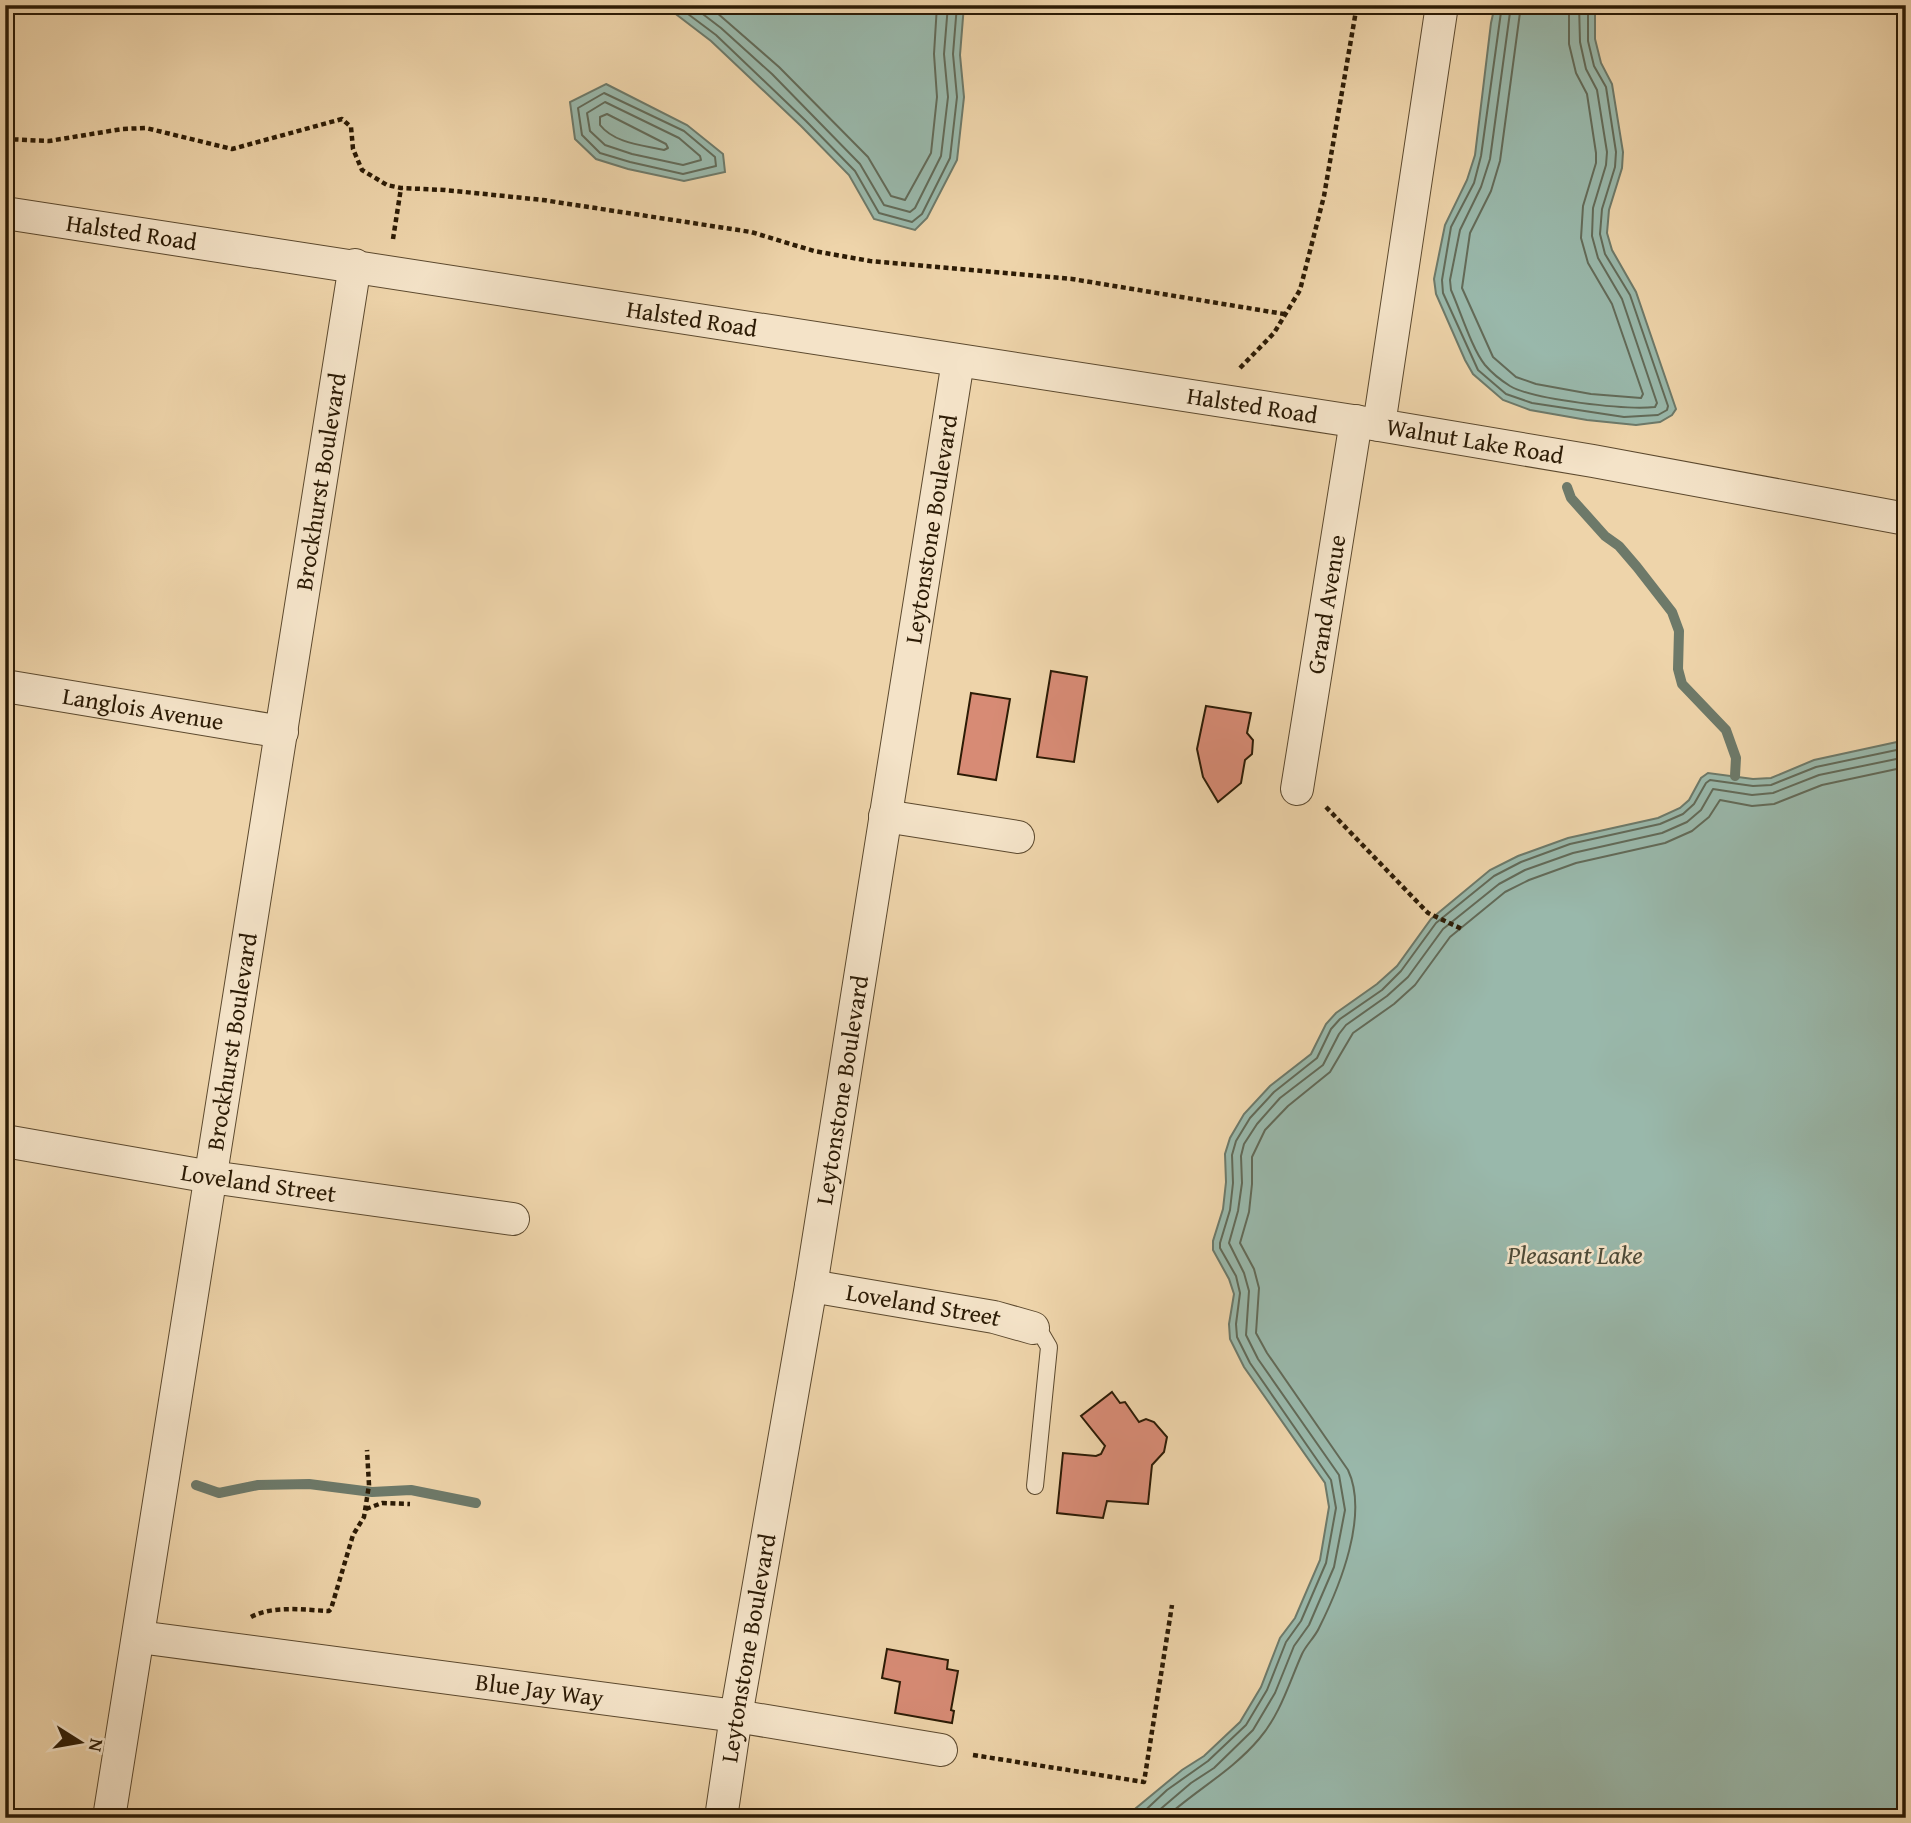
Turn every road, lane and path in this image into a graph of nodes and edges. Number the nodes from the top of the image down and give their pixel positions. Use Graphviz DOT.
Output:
graph roads {
  1 [pos="1357,5"];
  2 [pos="1442,5"];
  3 [pos="5,139"];
  4 [pos="401,188"];
  5 [pos="5,213"];
  6 [pos="355,265"];
  7 [pos="387,271"];
  8 [pos="1284,314"];
  9 [pos="958,361"];
  10 [pos="1228,401"];
  11 [pos="1367,423"];
  12 [pos="1906,519"];
  13 [pos="5,686"];
  14 [pos="282,732"];
  15 [pos="1297,789"];
  16 [pos="1326,806"];
  17 [pos="885,816"];
  18 [pos="1018,836"];
  19 [pos="1462,929"];
  20 [pos="5,1141"];
  21 [pos="211,1177"];
  22 [pos="513,1219"];
  23 [pos="811,1286"];
  24 [pos="1033,1328"];
  25 [pos="367,1450"];
  26 [pos="1035,1486"];
  27 [pos="410,1504"];
  28 [pos="365,1510"];
  29 [pos="1172,1605"];
  30 [pos="139,1637"];
  31 [pos="237,1650"];
  32 [pos="736,1716"];
  33 [pos="941,1750"];
  34 [pos="109,1818"];
  35 [pos="721,1818"];
  1 -- 8 [label="path"];
  2 -- 11 [label="street, Walnut Lake Road"];
  3 -- 4 [label="path"];
  4 -- 7 [label="path"];
  4 -- 8 [label="path"];
  5 -- 6 [label="street, Halsted Road"];
  6 -- 7 [label="street, Halsted Road"];
  6 -- 14 [label="street, Brockhurst Boulevard"];
  7 -- 9 [label="street, Halsted Road"];
  8 -- 10 [label="path"];
  9 -- 10 [label="street, Halsted Road"];
  9 -- 17 [label="street, Leytonstone Boulevard"];
  10 -- 11 [label="street, Halsted Road"];
  11 -- 12 [label="street, Walnut Lake Road"];
  11 -- 15 [label="street, Grand Avenue"];
  13 -- 14 [label="street, Langlois Avenue"];
  14 -- 21 [label="street, Brockhurst Boulevard"];
  16 -- 19 [label="path"];
  17 -- 18 [label="street"];
  17 -- 23 [label="street, Leytonstone Boulevard"];
  20 -- 21 [label="street, Loveland Street"];
  21 -- 22 [label="street, Loveland Street"];
  21 -- 30 [label="street, Brockhurst Boulevard"];
  23 -- 24 [label="street, Loveland Street"];
  23 -- 32 [label="street, Leytonstone Boulevard"];
  24 -- 26 [label="lane"];
  25 -- 28 [label="path"];
  27 -- 28 [label="path"];
  28 -- 31 [label="path"];
  29 -- 33 [label="path"];
  30 -- 31 [label="street, Blue Jay Way"];
  30 -- 34 [label="street, Brockhurst Boulevard"];
  31 -- 32 [label="street, Blue Jay Way"];
  32 -- 33 [label="street, Blue Jay Way"];
  32 -- 35 [label="street, Leytonstone Boulevard"];
}
